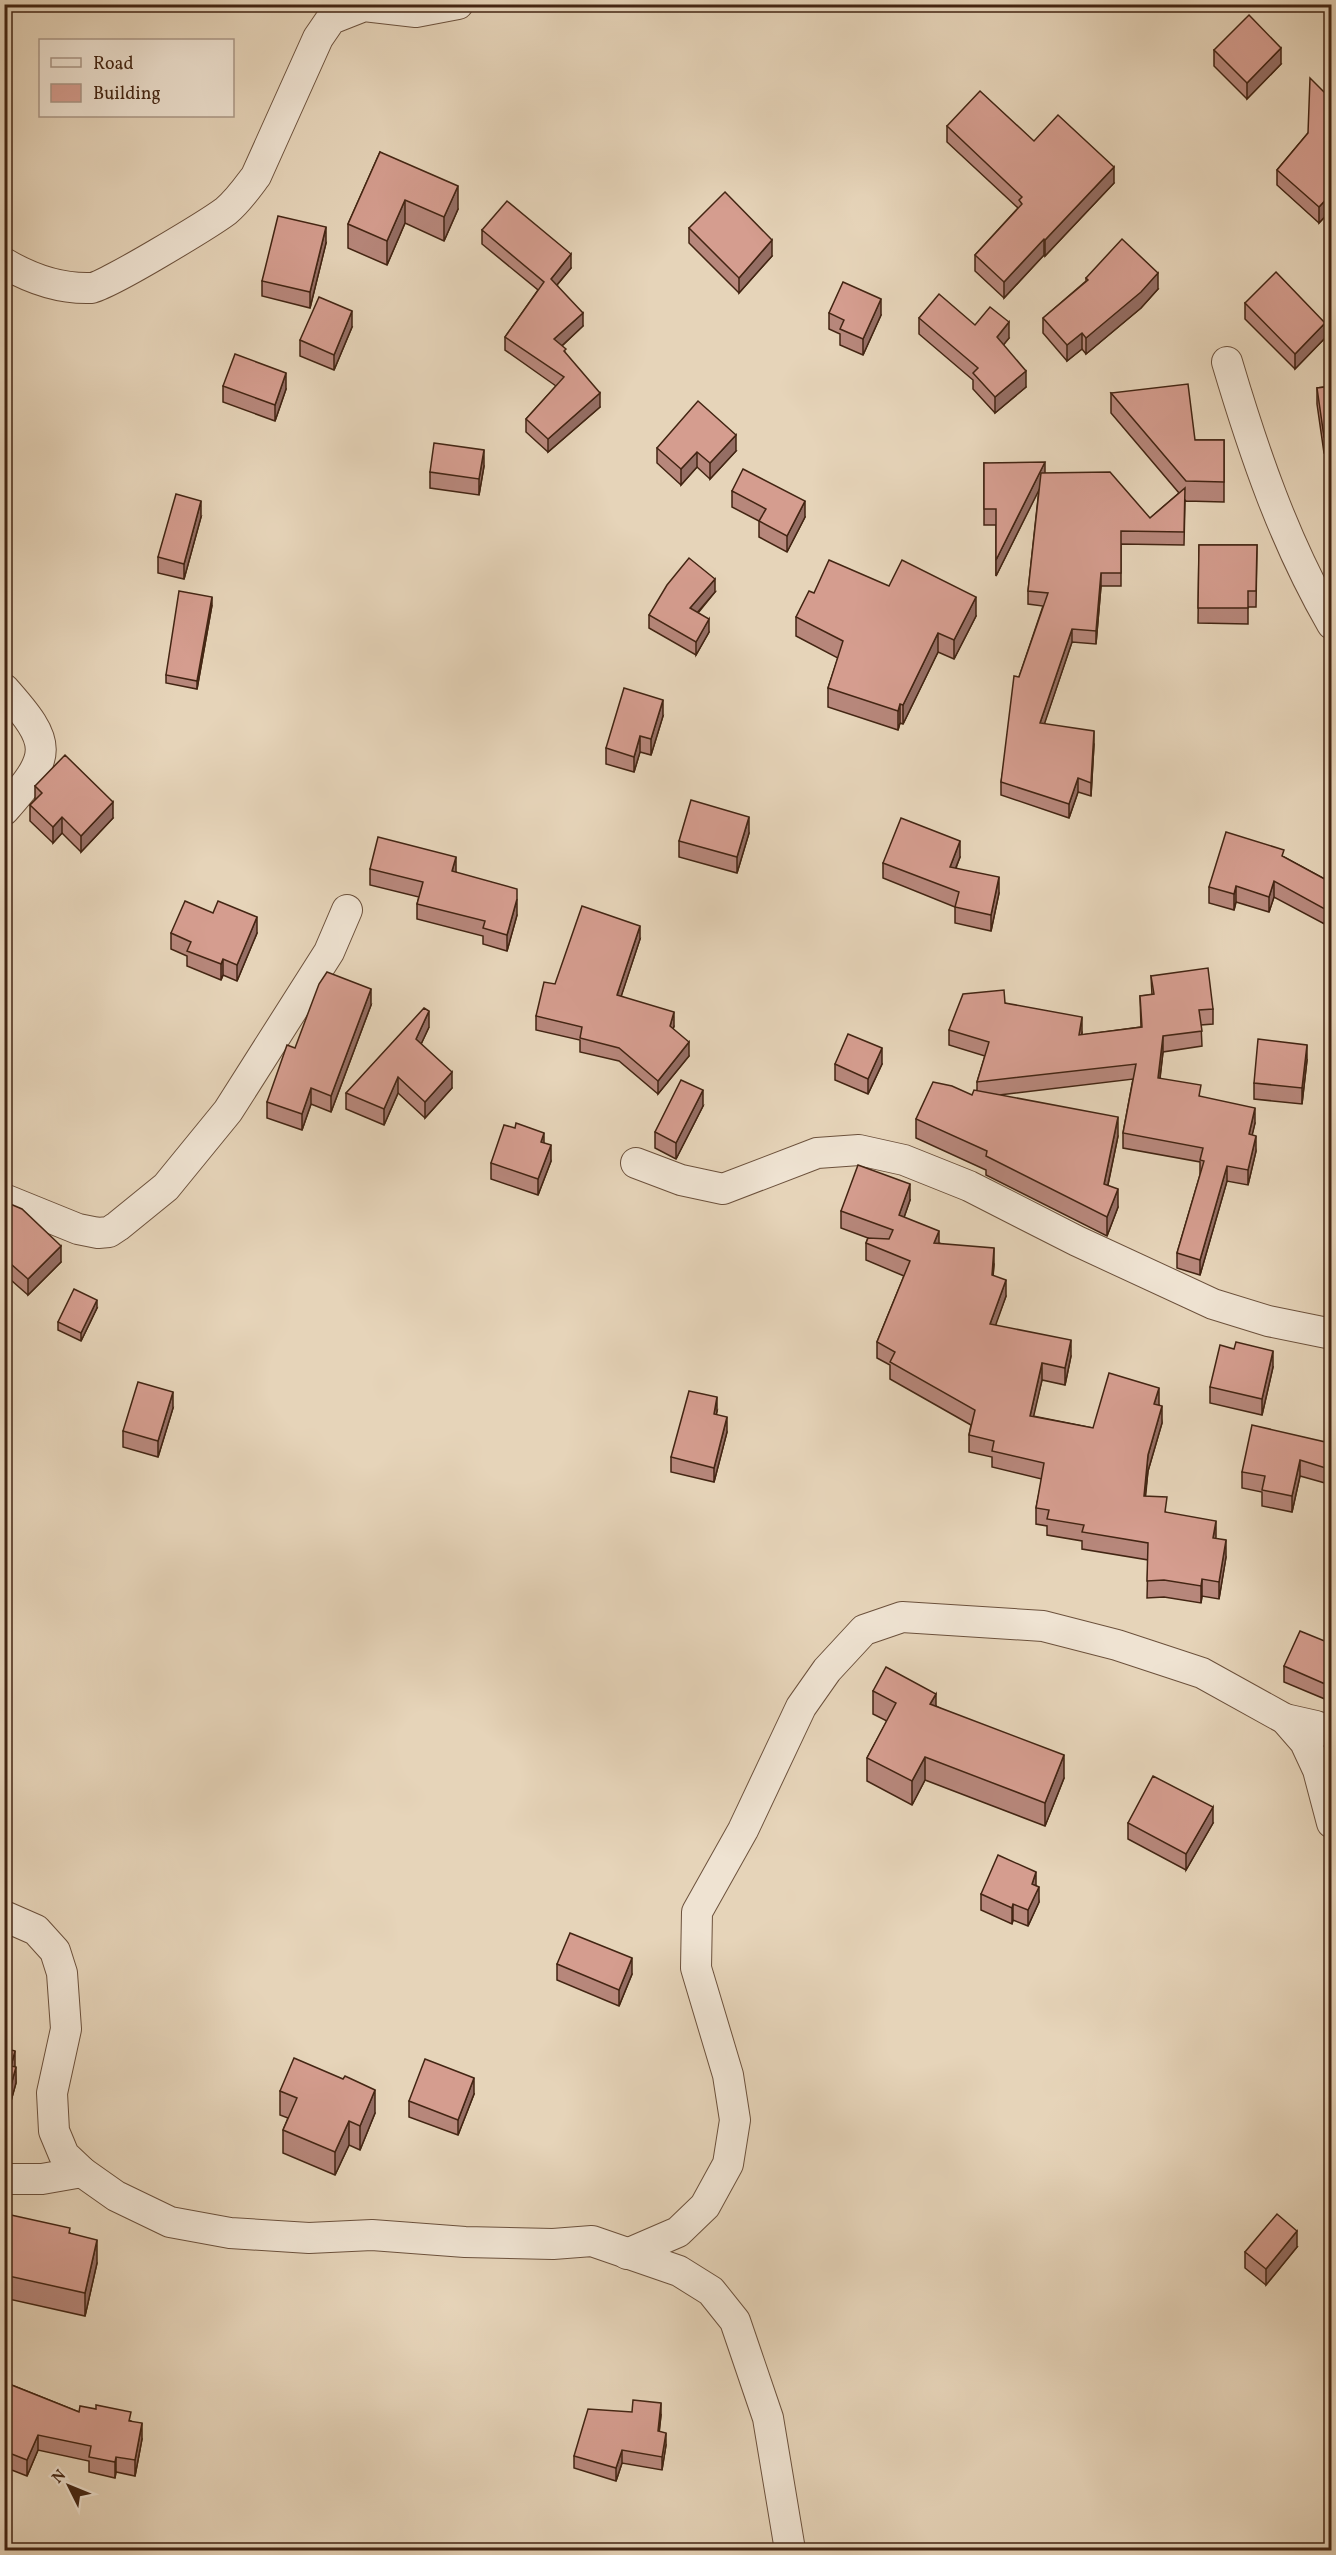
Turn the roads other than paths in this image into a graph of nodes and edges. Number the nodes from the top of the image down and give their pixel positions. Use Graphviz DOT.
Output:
graph roads {
  1 [pos="458,4"];
  2 [pos="4,263"];
  3 [pos="1227,362"];
  4 [pos="1332,624"];
  5 [pos="4,689"];
  6 [pos="4,810"];
  7 [pos="347,910"];
  8 [pos="636,1163"];
  9 [pos="4,1199"];
  10 [pos="1332,1334"];
  11 [pos="1285,1719"];
  12 [pos="1332,1733"];
  13 [pos="1332,1823"];
  14 [pos="4,1916"];
  15 [pos="82,2172"];
  16 [pos="4,2179"];
  17 [pos="627,2254"];
  18 [pos="790,2550"];
  1 -- 2 [label="street"];
  3 -- 4 [label="street"];
  5 -- 6 [label="street"];
  7 -- 9 [label="street"];
  8 -- 10 [label="street"];
  11 -- 12 [label="street"];
  11 -- 13 [label="street"];
  11 -- 17 [label="street"];
  14 -- 15 [label="street"];
  15 -- 16 [label="street"];
  15 -- 17 [label="street"];
  17 -- 18 [label="street"];
}
